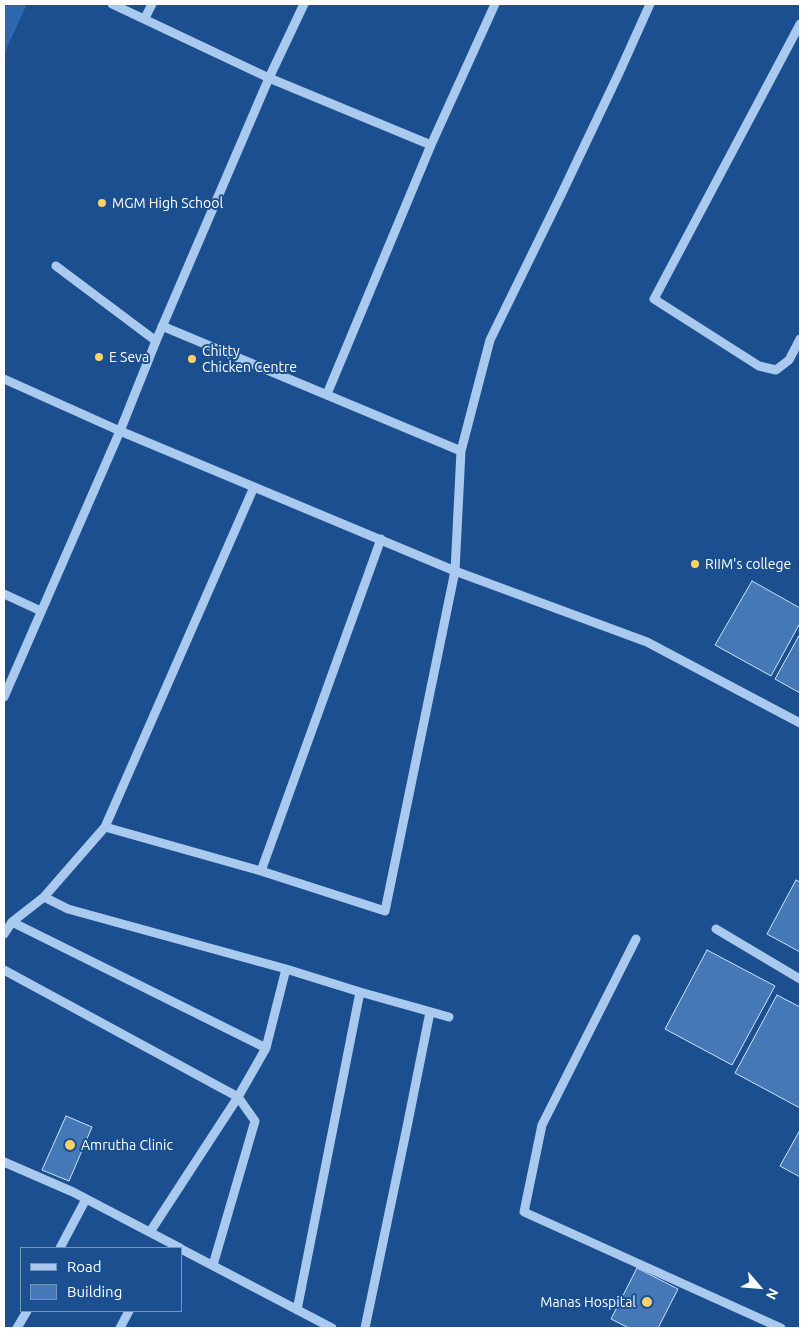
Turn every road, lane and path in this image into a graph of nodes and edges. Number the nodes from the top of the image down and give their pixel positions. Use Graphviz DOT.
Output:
graph roads {
  1 [pos="112,4"];
  2 [pos="152,4"];
  3 [pos="304,4"];
  4 [pos="495,4"];
  5 [pos="650,4"];
  6 [pos="145,18"];
  7 [pos="800,24"];
  8 [pos="269,78"];
  9 [pos="432,145"];
  10 [pos="56,266"];
  11 [pos="162,326"];
  12 [pos="800,340"];
  13 [pos="156,342"];
  14 [pos="4,379"];
  15 [pos="327,394"];
  16 [pos="120,431"];
  17 [pos="460,450"];
  18 [pos="254,487"];
  19 [pos="380,540"];
  20 [pos="455,571"];
  21 [pos="4,594"];
  22 [pos="41,610"];
  23 [pos="4,696"];
  24 [pos="800,723"];
  25 [pos="105,827"];
  26 [pos="261,872"];
  27 [pos="44,897"];
  28 [pos="12,922"];
  29 [pos="716,929"];
  30 [pos="4,934"];
  31 [pos="636,939"];
  32 [pos="286,969"];
  33 [pos="4,970"];
  34 [pos="800,978"];
  35 [pos="360,992"];
  36 [pos="430,1012"];
  37 [pos="449,1017"];
  38 [pos="266,1048"];
  39 [pos="238,1097"];
  40 [pos="4,1162"];
  41 [pos="86,1199"];
  42 [pos="150,1232"];
  43 [pos="164,1245"];
  44 [pos="61,1247"];
  45 [pos="182,1250"];
  46 [pos="213,1265"];
  47 [pos="297,1310"];
  48 [pos="26,1312"];
  49 [pos="128,1312"];
  50 [pos="17,1328"];
  51 [pos="120,1328"];
  52 [pos="332,1328"];
  53 [pos="365,1328"];
  54 [pos="781,1328"];
  1 -- 6 [label="street"];
  2 -- 6 [label="street"];
  3 -- 8 [label="street"];
  4 -- 9 [label="street"];
  5 -- 17 [label="street"];
  6 -- 8 [label="street"];
  7 -- 12 [label="street"];
  8 -- 9 [label="street"];
  8 -- 11 [label="street"];
  9 -- 15 [label="street"];
  10 -- 13 [label="street"];
  11 -- 13 [label="street"];
  11 -- 15 [label="street"];
  13 -- 16 [label="street"];
  14 -- 16 [label="street"];
  15 -- 17 [label="street"];
  16 -- 18 [label="street"];
  16 -- 22 [label="street"];
  17 -- 20 [label="street"];
  18 -- 19 [label="street"];
  18 -- 25 [label="street"];
  19 -- 20 [label="street"];
  19 -- 26 [label="street"];
  20 -- 24 [label="street"];
  20 -- 26 [label="street"];
  21 -- 22 [label="street"];
  22 -- 23 [label="street"];
  25 -- 26 [label="street"];
  25 -- 27 [label="street"];
  27 -- 28 [label="street"];
  27 -- 32 [label="street"];
  28 -- 30 [label="street"];
  28 -- 38 [label="street"];
  29 -- 34 [label="street"];
  31 -- 54 [label="street"];
  32 -- 35 [label="street"];
  32 -- 38 [label="street"];
  33 -- 39 [label="street"];
  35 -- 36 [label="street"];
  35 -- 47 [label="street"];
  36 -- 37 [label="street"];
  36 -- 53 [label="street"];
  38 -- 39 [label="street"];
  39 -- 42 [label="street"];
  39 -- 46 [label="street"];
  40 -- 41 [label="street"];
  41 -- 42 [label="street"];
  41 -- 44 [label="street"];
  42 -- 43 [label="street"];
  45 -- 46 [label="street"];
  46 -- 47 [label="street"];
  47 -- 52 [label="street"];
  48 -- 50 [label="street"];
  49 -- 51 [label="street"];
}
